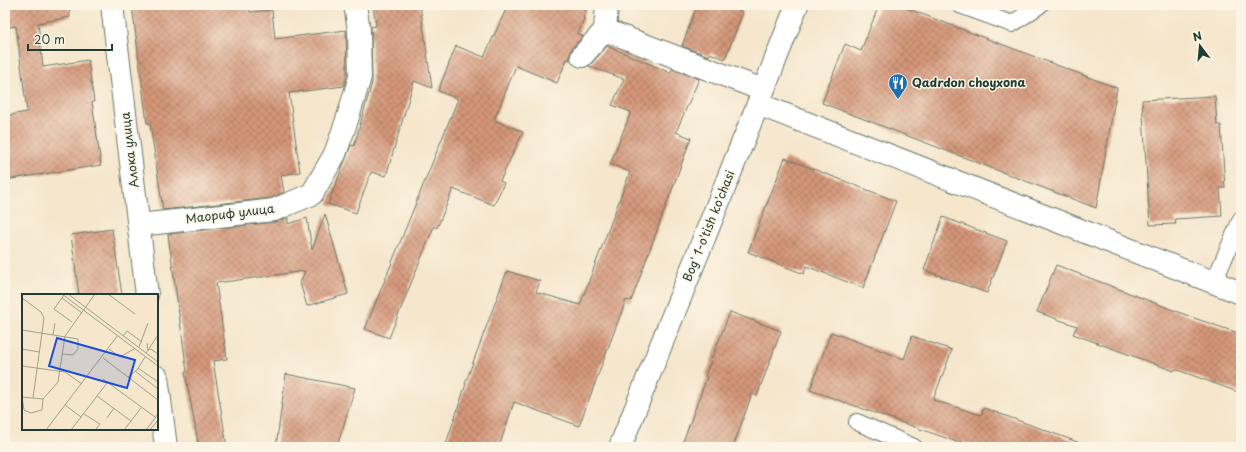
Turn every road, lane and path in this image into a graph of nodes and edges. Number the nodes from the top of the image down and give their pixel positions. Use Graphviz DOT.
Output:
graph roads {
  1 [pos="112,5"];
  2 [pos="355,5"];
  3 [pos="607,5"];
  4 [pos="797,5"];
  5 [pos="960,5"];
  6 [pos="1040,5"];
  7 [pos="604,30"];
  8 [pos="582,56"];
  9 [pos="761,97"];
  10 [pos="1241,219"];
  11 [pos="139,225"];
  12 [pos="1214,282"];
  13 [pos="1241,293"];
  14 [pos="147,294"];
  15 [pos="158,385"];
  16 [pos="857,422"];
  17 [pos="166,447"];
  18 [pos="620,447"];
  19 [pos="914,447"];
  1 -- 11 [label="street, Алока улица"];
  2 -- 11 [label="street, Маориф улица"];
  3 -- 7 [label="street"];
  4 -- 9 [label="street, Bog' 1-o'tish ko'chasi"];
  5 -- 6 [label="lane"];
  7 -- 8 [label="street"];
  7 -- 9 [label="street"];
  9 -- 12 [label="street"];
  9 -- 18 [label="street, Bog' 1-o'tish ko'chasi"];
  10 -- 12 [label="lane"];
  11 -- 14 [label="street, Алока улица"];
  12 -- 13 [label="street"];
  15 -- 17 [label="street"];
  16 -- 19 [label="lane"];
}
